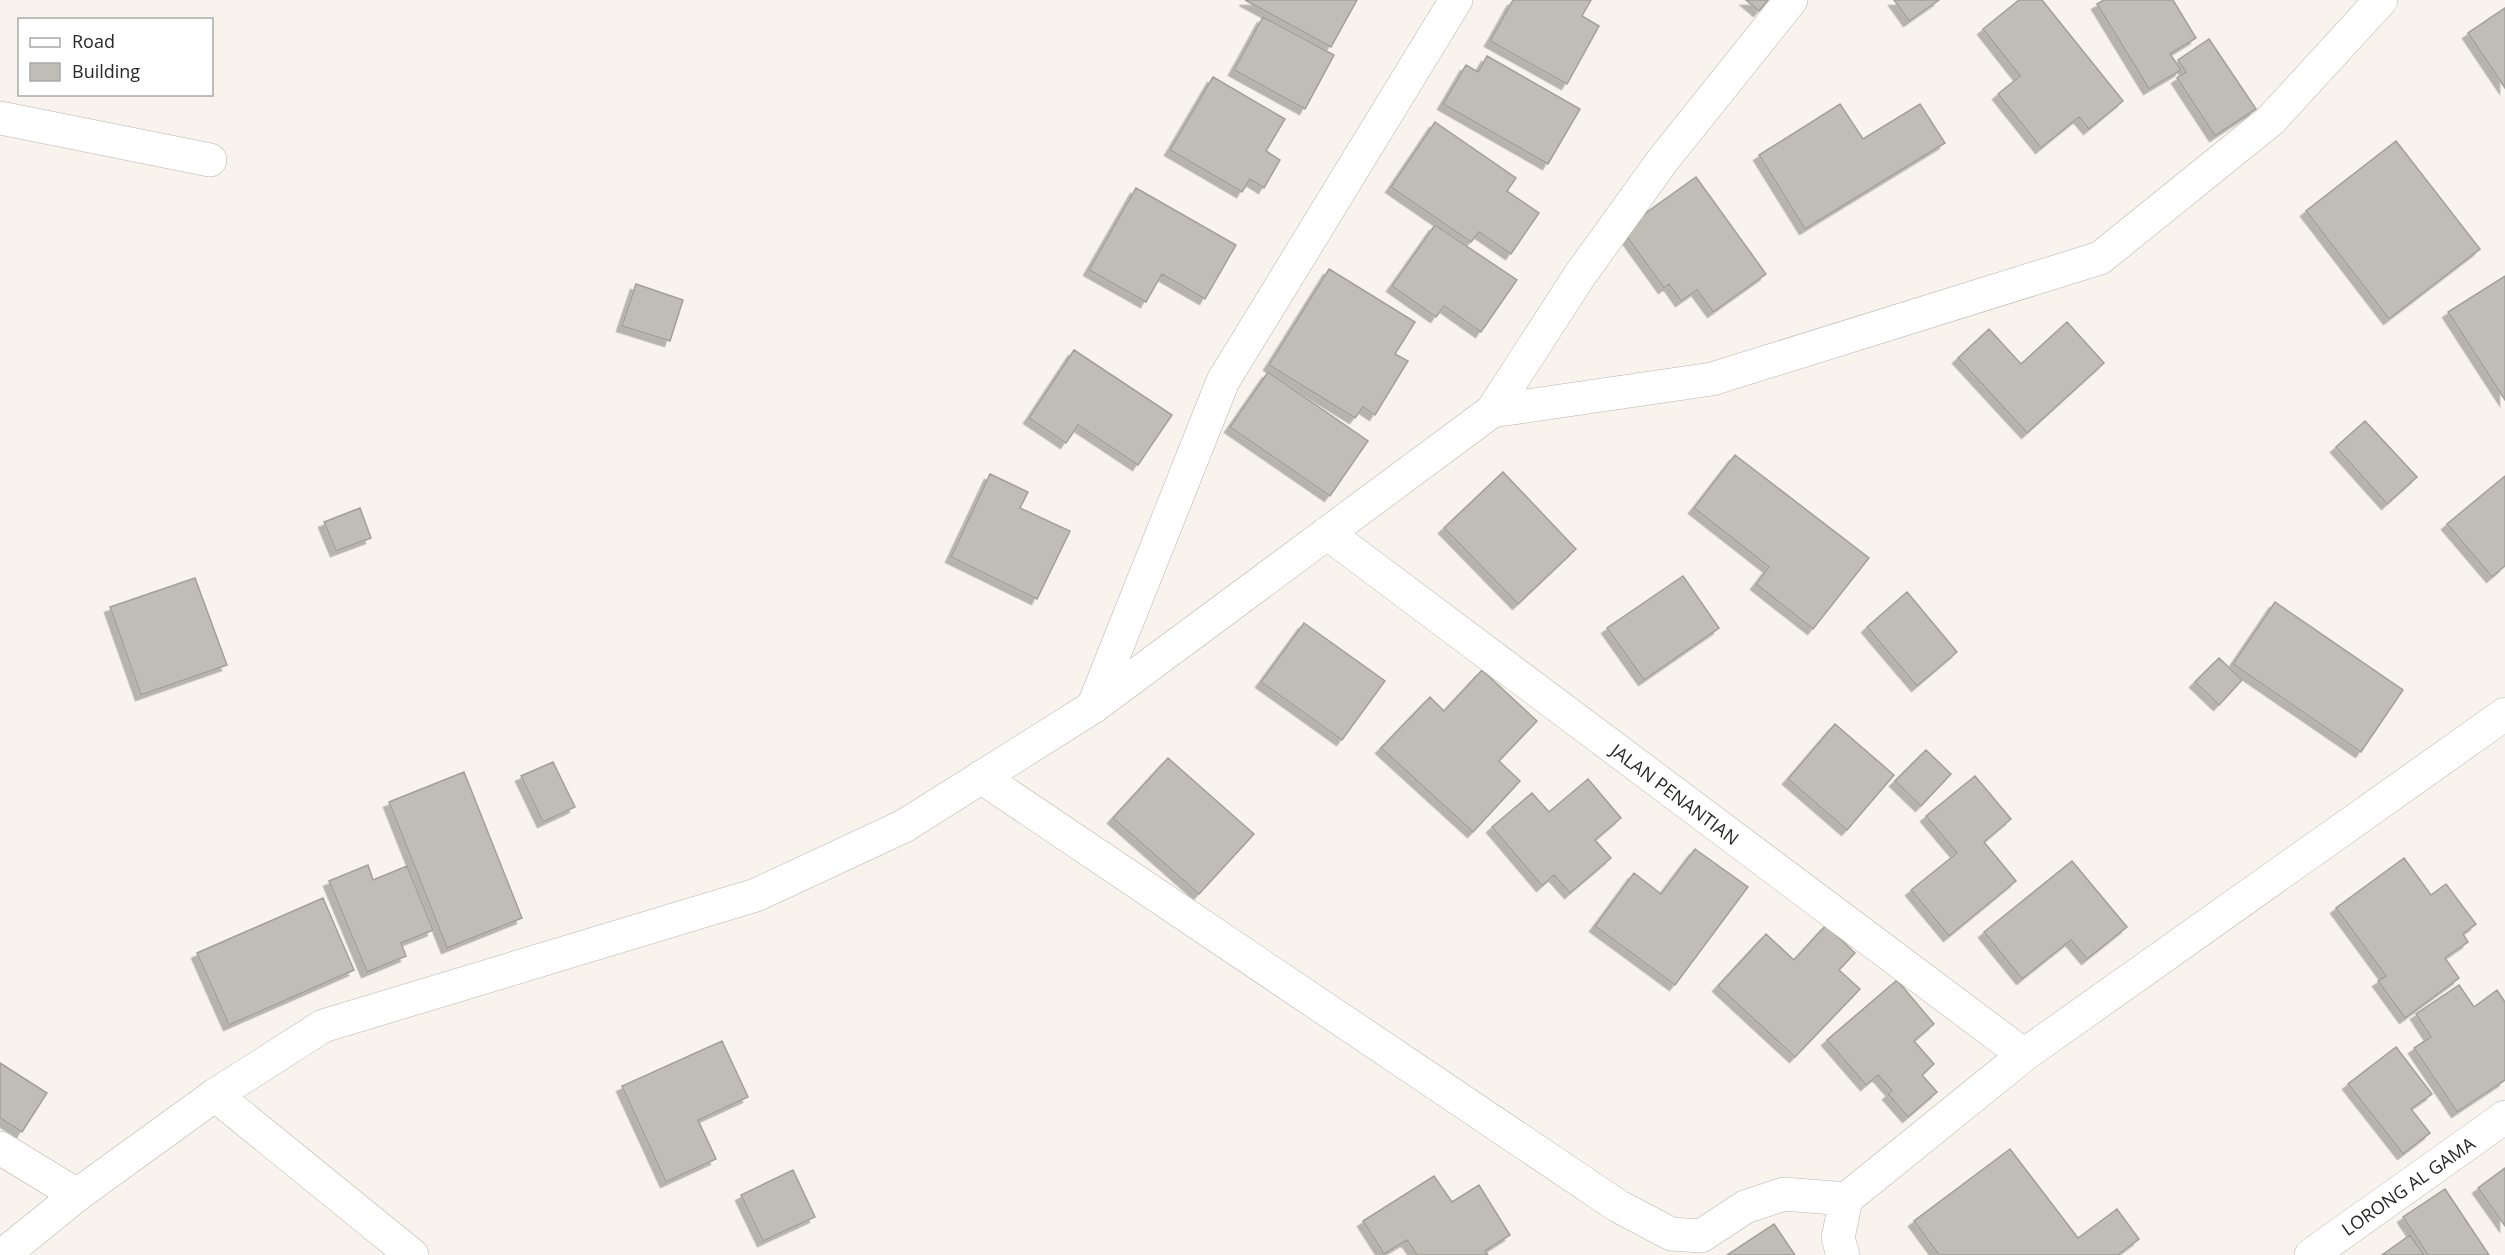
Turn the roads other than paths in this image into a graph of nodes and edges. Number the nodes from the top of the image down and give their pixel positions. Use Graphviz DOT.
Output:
graph roads {
  1 [pos="1456,0"];
  2 [pos="1791,0"];
  3 [pos="2381,0"];
  4 [pos="0,118"];
  5 [pos="210,160"];
  6 [pos="1492,411"];
  7 [pos="1327,533"];
  8 [pos="1093,707"];
  9 [pos="2505,714"];
  10 [pos="981,777"];
  11 [pos="2024,1055"];
  12 [pos="214,1095"];
  13 [pos="2505,1117"];
  14 [pos="0,1148"];
  15 [pos="78,1195"];
  16 [pos="1846,1199"];
  17 [pos="3,1255"];
  18 [pos="412,1255"];
  19 [pos="1843,1255"];
  20 [pos="2311,1255"];
  1 -- 8 [label="street"];
  2 -- 6 [label="street"];
  3 -- 6 [label="street"];
  4 -- 5 [label="street"];
  6 -- 7 [label="street"];
  7 -- 8 [label="street"];
  7 -- 11 [label="street, JALAN PENANTIAN"];
  8 -- 10 [label="street"];
  9 -- 11 [label="street"];
  10 -- 12 [label="street"];
  10 -- 16 [label="street"];
  11 -- 16 [label="street"];
  12 -- 15 [label="street"];
  12 -- 18 [label="street"];
  13 -- 20 [label="street, LORONG AL GAMA"];
  14 -- 15 [label="street"];
  15 -- 17 [label="street"];
  16 -- 19 [label="street"];
}
